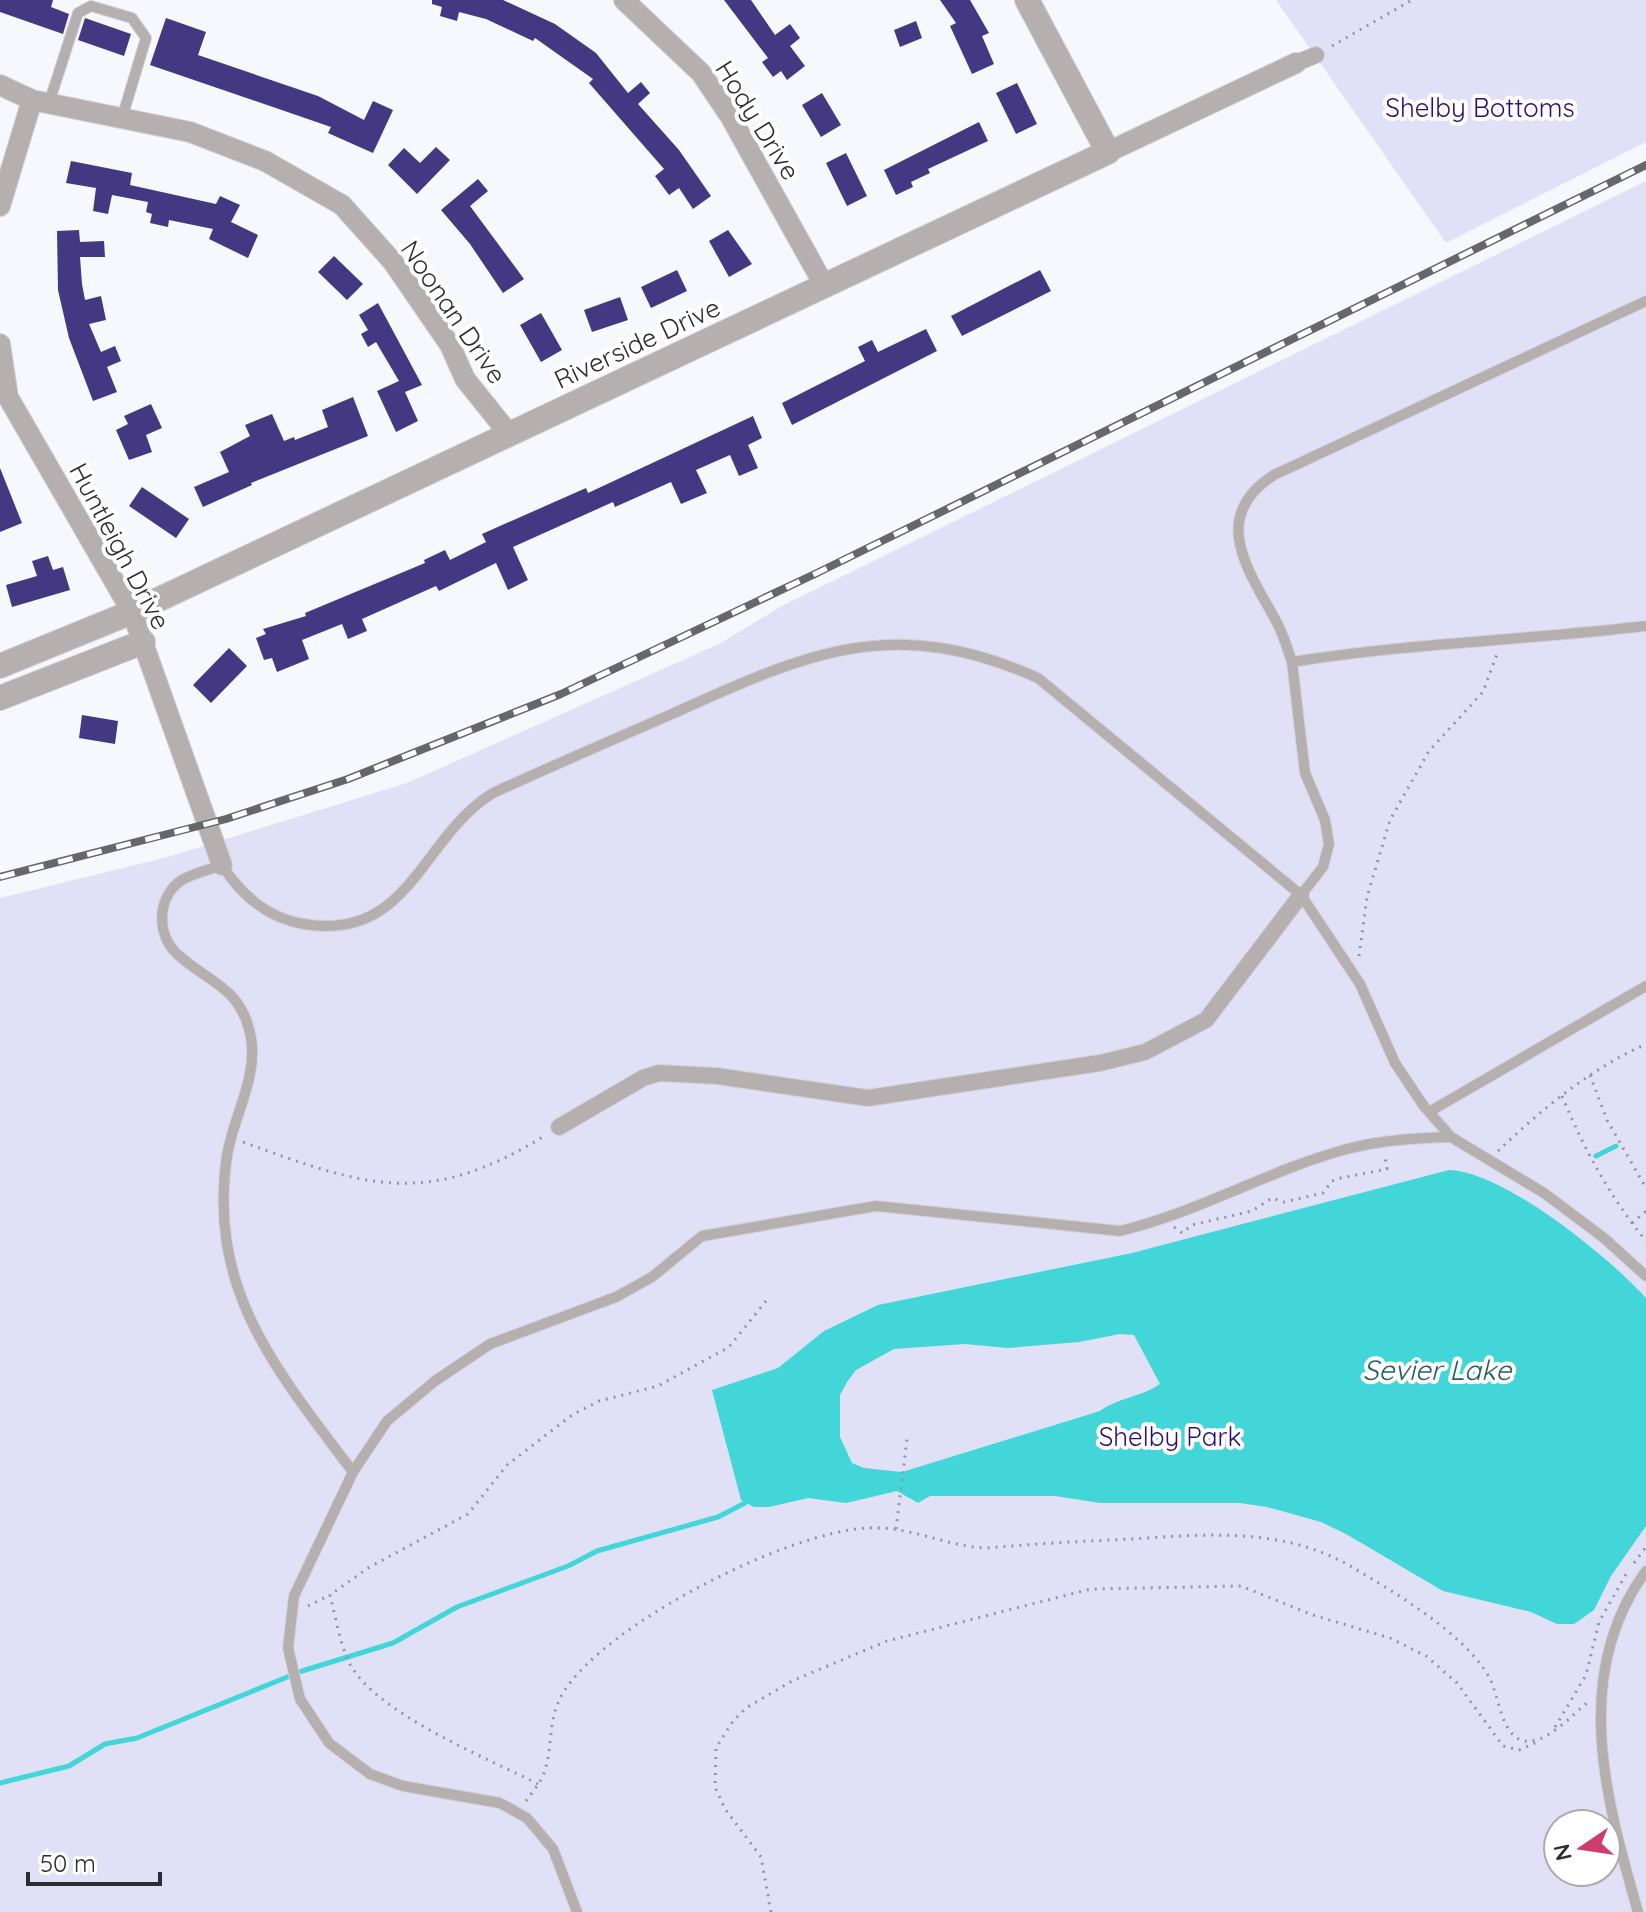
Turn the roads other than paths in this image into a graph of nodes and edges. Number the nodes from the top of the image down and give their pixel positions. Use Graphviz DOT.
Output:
graph roads {
  1 [pos="624,0"];
  2 [pos="1027,0"];
  3 [pos="1316,55"];
  4 [pos="1296,63"];
  5 [pos="0,85"];
  6 [pos="40,101"];
  7 [pos="122,118"];
  8 [pos="1108,152"];
  9 [pos="0,206"];
  10 [pos="824,285"];
  11 [pos="1646,301"];
  12 [pos="0,344"];
  13 [pos="510,435"];
  14 [pos="132,612"];
  15 [pos="1646,626"];
  16 [pos="143,642"];
  17 [pos="1292,662"];
  18 [pos="0,666"];
  19 [pos="0,698"];
  20 [pos="222,865"];
  21 [pos="1301,895"];
  22 [pos="1646,986"];
  23 [pos="1429,1112"];
  24 [pos="559,1127"];
  25 [pos="1451,1137"];
  26 [pos="1646,1276"];
  27 [pos="353,1472"];
  28 [pos="1646,1571"];
  29 [pos="577,1912"];
  30 [pos="1638,1912"];
  1 -- 10 [label="street, Hody Drive"];
  2 -- 8 [label="street"];
  3 -- 4 [label="street"];
  4 -- 8 [label="street, Riverside Drive"];
  5 -- 6 [label="street, Noonan Drive"];
  6 -- 7 [label="street, Noonan Drive"];
  6 -- 7 [label="lane"];
  6 -- 9 [label="street"];
  7 -- 13 [label="street, Noonan Drive"];
  8 -- 10 [label="street, Riverside Drive"];
  10 -- 13 [label="street, Riverside Drive"];
  11 -- 17 [label="lane"];
  12 -- 14 [label="street, Huntleigh Drive"];
  13 -- 14 [label="street, Riverside Drive"];
  14 -- 16 [label="street, Huntleigh Drive"];
  14 -- 18 [label="street, Riverside Drive"];
  15 -- 17 [label="lane"];
  16 -- 19 [label="street"];
  16 -- 20 [label="street, Huntleigh Drive"];
  17 -- 21 [label="lane"];
  20 -- 21 [label="lane"];
  20 -- 27 [label="lane"];
  21 -- 23 [label="lane"];
  21 -- 24 [label="street"];
  22 -- 23 [label="lane"];
  23 -- 25 [label="lane"];
  25 -- 26 [label="lane"];
  25 -- 27 [label="lane"];
  27 -- 29 [label="lane"];
  28 -- 30 [label="lane"];
}
